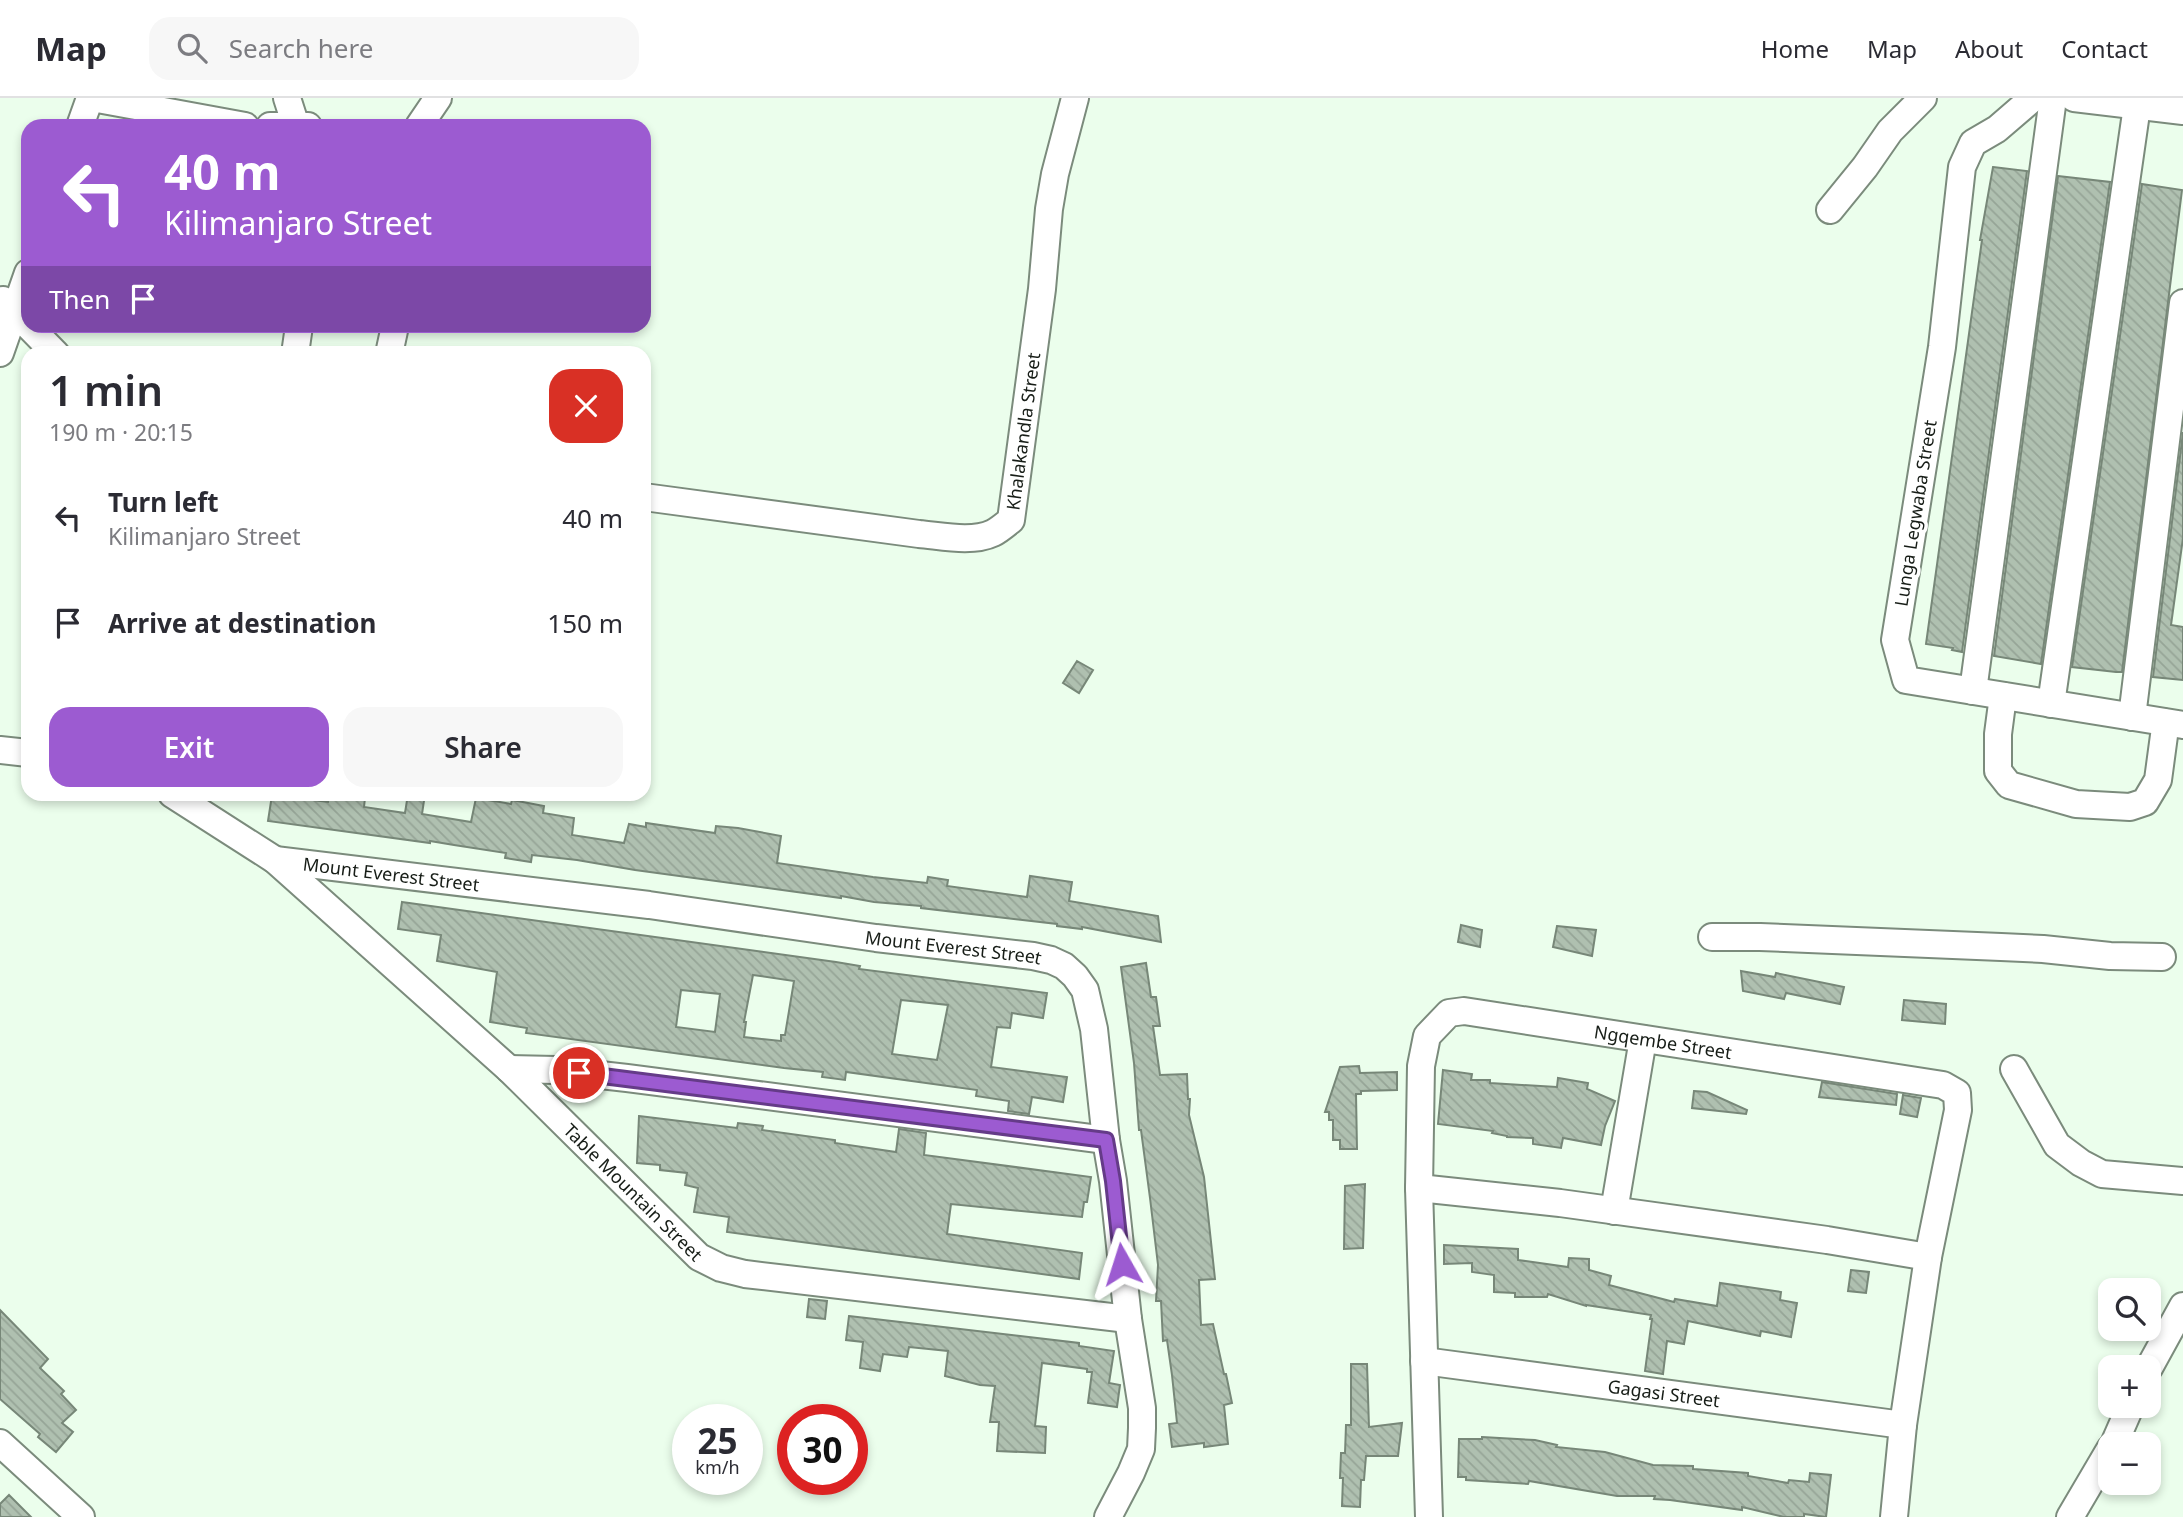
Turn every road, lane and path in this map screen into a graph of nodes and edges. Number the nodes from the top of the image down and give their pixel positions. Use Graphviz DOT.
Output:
graph roads {
  1 [pos="91,98"];
  2 [pos="287,98"];
  3 [pos="438,98"];
  4 [pos="1075,98"];
  5 [pos="1923,98"];
  6 [pos="2033,98"];
  7 [pos="2053,98"];
  8 [pos="2074,98"];
  9 [pos="2137,106"];
  10 [pos="2183,111"];
  11 [pos="83,119"];
  12 [pos="206,119"];
  13 [pos="294,119"];
  14 [pos="424,119"];
  15 [pos="1830,210"];
  16 [pos="2183,303"];
  17 [pos="20,316"];
  18 [pos="36,333"];
  19 [pos="48,346"];
  20 [pos="0,353"];
  21 [pos="651,498"];
  22 [pos="1973,691"];
  23 [pos="2003,696"];
  24 [pos="2051,704"];
  25 [pos="2132,717"];
  26 [pos="2173,723"];
  27 [pos="0,750"];
  28 [pos="21,752"];
  29 [pos="183,801"];
  30 [pos="275,860"];
  31 [pos="1712,937"];
  32 [pos="2162,957"];
  33 [pos="1643,1039"];
  34 [pos="509,1069"];
  35 [pos="2014,1069"];
  36 [pos="1106,1140"];
  37 [pos="2183,1181"];
  38 [pos="1419,1188"];
  39 [pos="1614,1211"];
  40 [pos="1928,1258"];
  41 [pos="2183,1306"];
  42 [pos="1128,1319"];
  43 [pos="2156,1355"];
  44 [pos="1424,1360"];
  45 [pos="1903,1424"];
  46 [pos="0,1443"];
  47 [pos="2098,1469"];
  48 [pos="70,1513"];
  49 [pos="1108,1517"];
  50 [pos="1429,1517"];
  51 [pos="1894,1517"];
  52 [pos="2070,1517"];
  1 -- 11 [label="street"];
  1 -- 12 [label="street"];
  2 -- 13 [label="street"];
  3 -- 14 [label="street"];
  4 -- 21 [label="street, Khalakandla Street"];
  5 -- 15 [label="street"];
  6 -- 22 [label="street, Lunga Legwaba Street"];
  7 -- 22 [label="street"];
  8 -- 9 [label="street"];
  9 -- 10 [label="street"];
  9 -- 24 [label="street"];
  16 -- 25 [label="street"];
  17 -- 20 [label="street"];
  18 -- 19 [label="street"];
  22 -- 23 [label="street, Lunga Legwaba Street"];
  23 -- 24 [label="street, Lunga Legwaba Street"];
  23 -- 26 [label="street"];
  24 -- 25 [label="street, Lunga Legwaba Street"];
  25 -- 26 [label="street, Lunga Legwaba Street"];
  27 -- 28 [label="street"];
  29 -- 30 [label="street, Table Mountain Street"];
  30 -- 34 [label="street, Table Mountain Street"];
  30 -- 36 [label="street, Mount Everest Street"];
  31 -- 32 [label="street"];
  33 -- 38 [label="street, Ngqembe Street"];
  33 -- 39 [label="street"];
  33 -- 40 [label="street, Ngqembe Street"];
  34 -- 36 [label="street"];
  34 -- 42 [label="street, Table Mountain Street"];
  35 -- 37 [label="street"];
  36 -- 42 [label="street, Mount Everest Street"];
  38 -- 39 [label="street"];
  38 -- 44 [label="street, Ngqembe Street"];
  39 -- 40 [label="street"];
  40 -- 45 [label="street, Ngqembe Street"];
  41 -- 43 [label="street"];
  42 -- 49 [label="street, Mount Everest Street"];
  44 -- 45 [label="street, Gagasi Street"];
  44 -- 50 [label="street, Ngqembe Street"];
  45 -- 51 [label="street, Ngqembe Street"];
  46 -- 48 [label="street"];
  47 -- 52 [label="street"];
}
